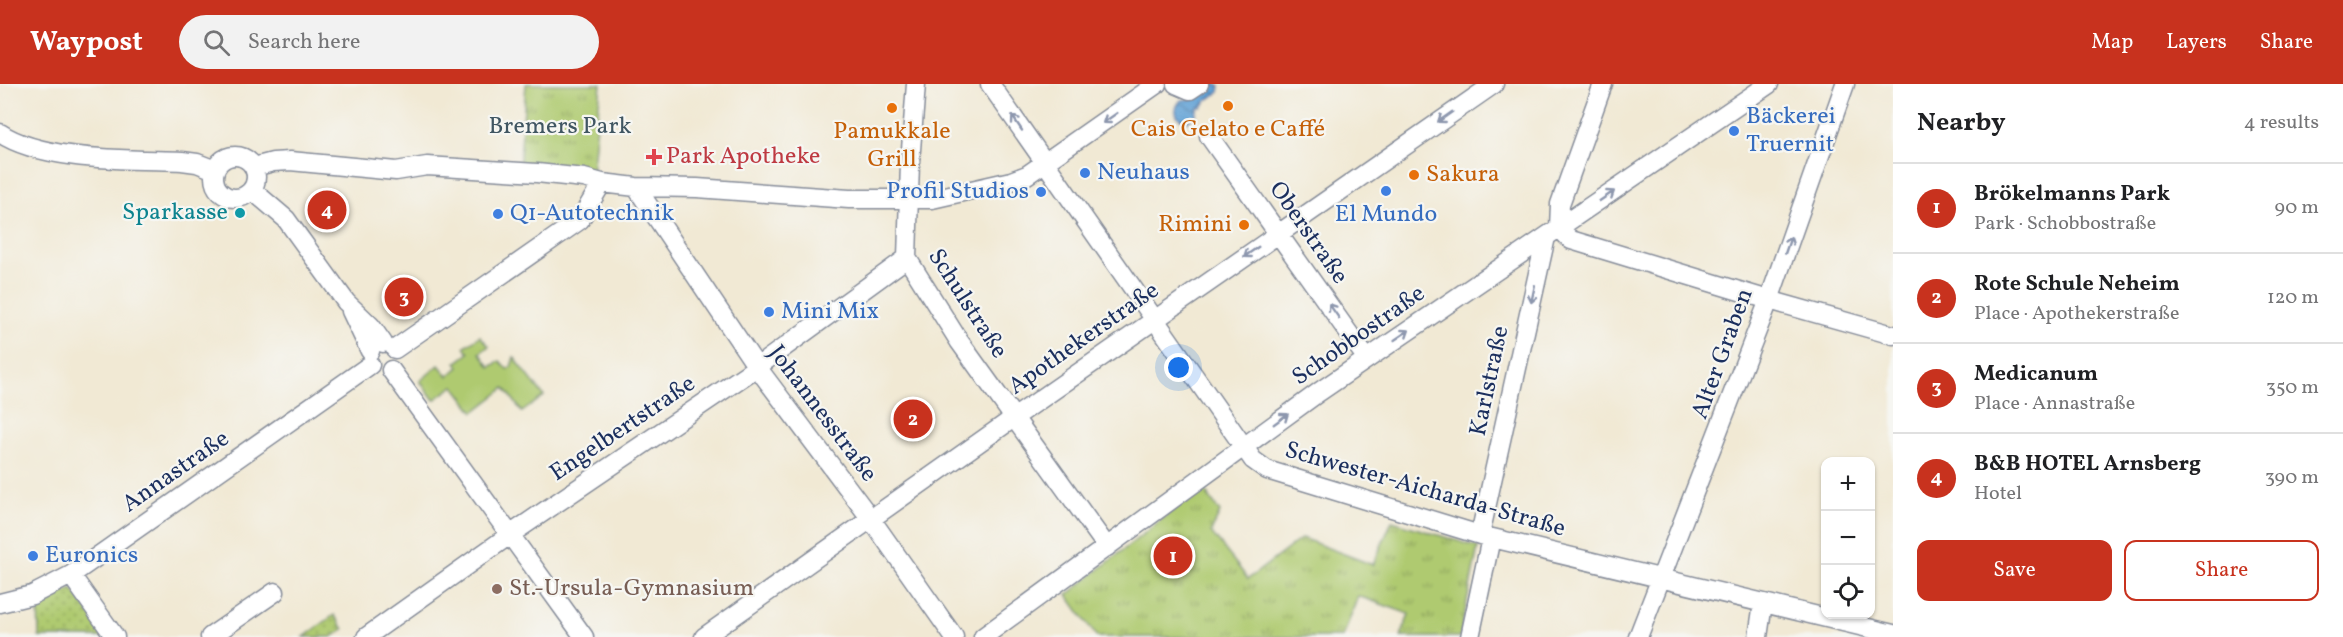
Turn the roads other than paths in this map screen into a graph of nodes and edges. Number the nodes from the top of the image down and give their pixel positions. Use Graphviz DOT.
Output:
graph roads {
  1 [pos="916,84"];
  2 [pos="990,84"];
  3 [pos="1157,84"];
  4 [pos="1176,84"];
  5 [pos="1199,84"];
  6 [pos="1494,84"];
  7 [pos="1603,84"];
  8 [pos="1769,84"];
  9 [pos="1845,84"];
  10 [pos="0,133"];
  11 [pos="1209,136"];
  12 [pos="1044,162"];
  13 [pos="254,167"];
  14 [pos="215,170"];
  15 [pos="602,183"];
  16 [pos="636,187"];
  17 [pos="252,190"];
  18 [pos="909,200"];
  19 [pos="1279,232"];
  20 [pos="1552,233"];
  21 [pos="907,258"];
  22 [pos="1769,300"];
  23 [pos="1154,320"];
  24 [pos="1893,335"];
  25 [pos="380,352"];
  26 [pos="1367,359"];
  27 [pos="757,367"];
  28 [pos="1015,417"];
  29 [pos="1244,446"];
  30 [pos="871,519"];
  31 [pos="511,534"];
  32 [pos="1486,536"];
  33 [pos="1107,547"];
  34 [pos="71,575"];
  35 [pos="1660,578"];
  36 [pos="275,592"];
  37 [pos="0,603"];
  38 [pos="1763,603"];
  39 [pos="1888,634"];
  40 [pos="115,637"];
  41 [pos="210,637"];
  42 [pos="366,637"];
  43 [pos="584,637"];
  44 [pos="704,637"];
  45 [pos="954,637"];
  46 [pos="983,637"];
  47 [pos="1470,637"];
  48 [pos="1638,637"];
  49 [pos="1758,637"];
  1 -- 18 [label="street, Schulstraße"];
  12 -- 2 [label="street, Schwester-Aicharda-Straße, one-way"];
  3 -- 12 [label="street, one-way"];
  4 -- 5 [label="street"];
  6 -- 19 [label="street, Apothekerstraße, one-way"];
  7 -- 20 [label="street, Karlstraße"];
  20 -- 8 [label="street, Schobbostraße, one-way"];
  22 -- 9 [label="street, Alter Graben, one-way"];
  10 -- 14 [label="street"];
  11 -- 19 [label="street, Oberstraße"];
  12 -- 18 [label="street"];
  12 -- 23 [label="street, Schwester-Aicharda-Straße"];
  13 -- 14 [label="street"];
  13 -- 15 [label="street"];
  13 -- 17 [label="street"];
  14 -- 17 [label="street"];
  15 -- 16 [label="street"];
  15 -- 25 [label="street, Annastraße"];
  16 -- 18 [label="street"];
  16 -- 27 [label="street, Johannesstraße"];
  17 -- 25 [label="street"];
  18 -- 21 [label="street, Schulstraße"];
  19 -- 23 [label="street, Apothekerstraße, one-way"];
  26 -- 19 [label="street, Oberstraße, one-way"];
  20 -- 22 [label="street"];
  26 -- 20 [label="street, Schobbostraße, one-way"];
  20 -- 32 [label="street, Karlstraße, one-way"];
  21 -- 27 [label="street, Engelbertstraße"];
  21 -- 28 [label="street, Schulstraße"];
  22 -- 24 [label="street"];
  22 -- 35 [label="street, Alter Graben"];
  23 -- 28 [label="street, Apothekerstraße"];
  23 -- 29 [label="street, Schwester-Aicharda-Straße"];
  25 -- 31 [label="street"];
  25 -- 34 [label="street, Annastraße"];
  29 -- 26 [label="street, Schobbostraße, one-way"];
  27 -- 30 [label="street, Johannesstraße"];
  27 -- 31 [label="street, Engelbertstraße"];
  28 -- 30 [label="street, Apothekerstraße"];
  28 -- 33 [label="street, Schulstraße"];
  29 -- 32 [label="street, Schwester-Aicharda-Straße"];
  29 -- 33 [label="street, Schobbostraße"];
  30 -- 44 [label="street, Apothekerstraße"];
  30 -- 45 [label="street, Johannesstraße"];
  31 -- 42 [label="street, Engelbertstraße"];
  31 -- 43 [label="street"];
  32 -- 35 [label="street, Schwester-Aicharda-Straße"];
  32 -- 47 [label="street, Karlstraße"];
  33 -- 46 [label="street, Schobbostraße"];
  34 -- 37 [label="street, Annastraße"];
  34 -- 40 [label="street"];
  35 -- 38 [label="street, Schwester-Aicharda-Straße"];
  35 -- 48 [label="street, Alter Graben"];
  36 -- 41 [label="street"];
  38 -- 39 [label="street, Schwester-Aicharda-Straße"];
  38 -- 49 [label="street"];
}
